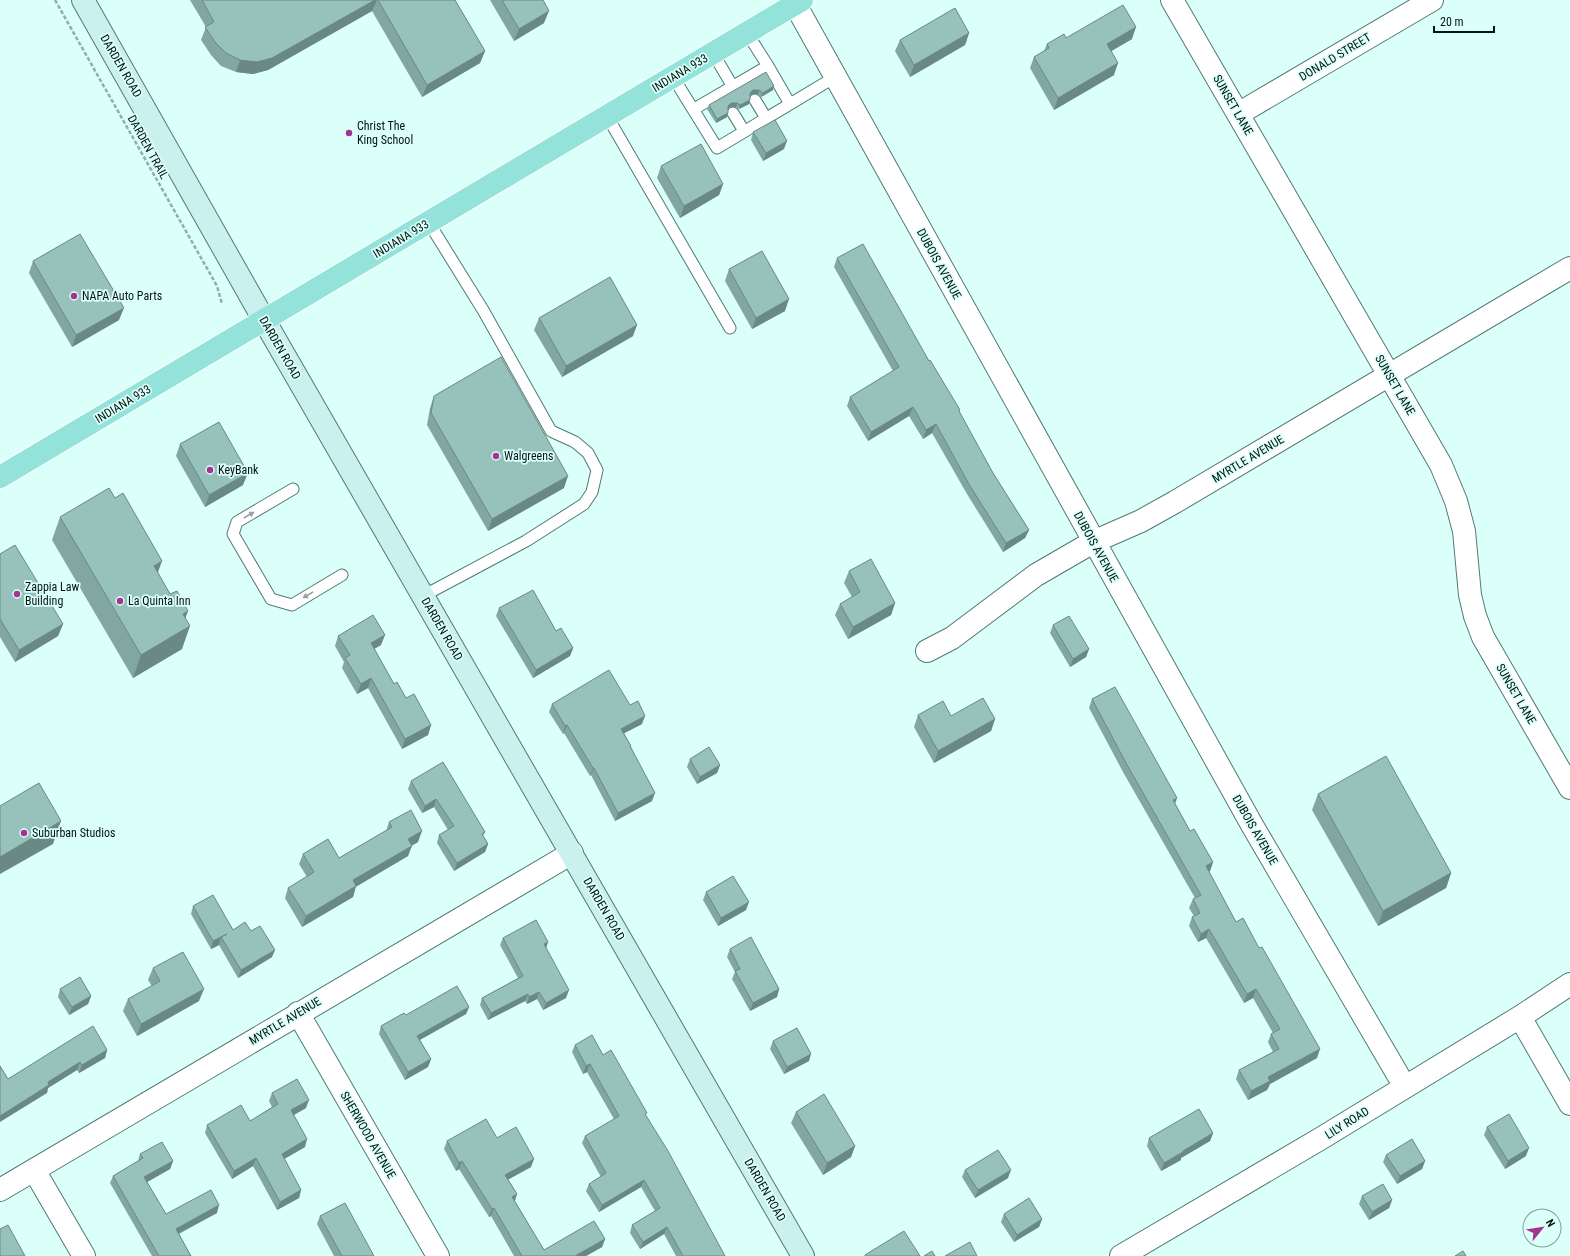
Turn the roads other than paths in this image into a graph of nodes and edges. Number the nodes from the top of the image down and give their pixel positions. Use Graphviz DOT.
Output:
graph roads {
  1 [pos="83,0"];
  2 [pos="1172,0"];
  3 [pos="1432,0"];
  4 [pos="798,2"];
  5 [pos="747,33"];
  6 [pos="713,53"];
  7 [pos="768,66"];
  8 [pos="673,77"];
  9 [pos="835,77"];
  10 [pos="741,84"];
  11 [pos="755,100"];
  12 [pos="790,104"];
  13 [pos="694,110"];
  14 [pos="733,113"];
  15 [pos="1238,114"];
  16 [pos="607,116"];
  17 [pos="766,118"];
  18 [pos="744,131"];
  19 [pos="429,223"];
  20 [pos="1570,268"];
  21 [pos="264,320"];
  22 [pos="730,328"];
  23 [pos="1389,375"];
  24 [pos="0,477"];
  25 [pos="293,490"];
  26 [pos="1094,542"];
  27 [pos="342,575"];
  28 [pos="423,596"];
  29 [pos="927,651"];
  30 [pos="1568,778"];
  31 [pos="572,853"];
  32 [pos="1570,984"];
  33 [pos="298,1013"];
  34 [pos="1520,1017"];
  35 [pos="1405,1087"];
  36 [pos="1570,1104"];
  37 [pos="34,1170"];
  38 [pos="0,1190"];
  39 [pos="84,1256"];
  40 [pos="438,1256"];
  41 [pos="803,1256"];
  42 [pos="1121,1256"];
  1 -- 21 [label="street, DARDEN ROAD"];
  2 -- 15 [label="street, SUNSET LANE"];
  3 -- 15 [label="street, DONALD STREET"];
  4 -- 5 [label="main road, INDIANA 933"];
  4 -- 9 [label="street, DUBOIS AVENUE"];
  5 -- 6 [label="main road, INDIANA 933"];
  5 -- 7 [label="lane"];
  6 -- 8 [label="main road, INDIANA 933"];
  6 -- 10 [label="lane"];
  7 -- 10 [label="lane"];
  7 -- 12 [label="lane"];
  8 -- 13 [label="lane"];
  8 -- 16 [label="main road, INDIANA 933"];
  9 -- 12 [label="lane"];
  9 -- 26 [label="street, DUBOIS AVENUE"];
  10 -- 13 [label="lane"];
  11 -- 17 [label="lane"];
  12 -- 17 [label="lane"];
  13 -- 18 [label="lane"];
  14 -- 18 [label="lane"];
  15 -- 23 [label="street, SUNSET LANE"];
  16 -- 19 [label="main road, INDIANA 933"];
  16 -- 22 [label="lane"];
  17 -- 18 [label="lane"];
  19 -- 21 [label="main road, INDIANA 933"];
  19 -- 28 [label="lane"];
  20 -- 23 [label="street, MYRTLE AVENUE"];
  21 -- 24 [label="main road, INDIANA 933"];
  21 -- 28 [label="street, DARDEN ROAD"];
  23 -- 26 [label="street, MYRTLE AVENUE"];
  23 -- 30 [label="street, SUNSET LANE"];
  27 -- 25 [label="lane, one-way"];
  26 -- 29 [label="street, MYRTLE AVENUE"];
  26 -- 35 [label="street, DUBOIS AVENUE"];
  28 -- 31 [label="street, DARDEN ROAD"];
  31 -- 33 [label="street, MYRTLE AVENUE"];
  31 -- 41 [label="street, DARDEN ROAD"];
  32 -- 34 [label="street, LILY ROAD"];
  33 -- 37 [label="street, MYRTLE AVENUE"];
  33 -- 40 [label="street, SHERWOOD AVENUE"];
  34 -- 35 [label="street, LILY ROAD"];
  34 -- 36 [label="street"];
  35 -- 42 [label="street, LILY ROAD"];
  37 -- 38 [label="street, MYRTLE AVENUE"];
  37 -- 39 [label="street"];
}
